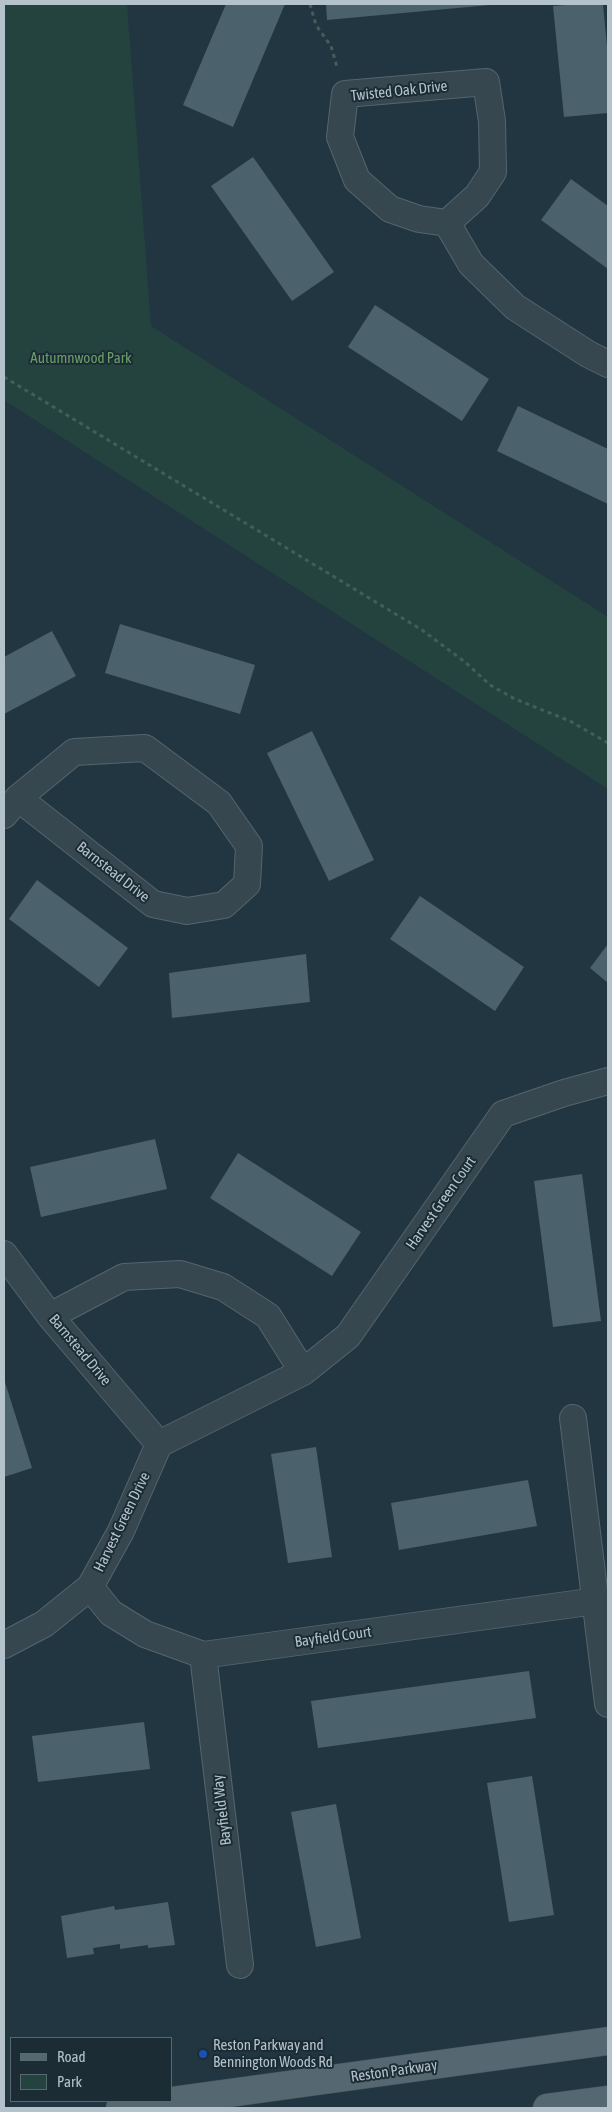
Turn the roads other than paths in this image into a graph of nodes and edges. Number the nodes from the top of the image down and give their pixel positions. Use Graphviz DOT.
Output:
graph roads {
  1 [pos="447,222"];
  2 [pos="608,364"];
  3 [pos="11,806"];
  4 [pos="608,1081"];
  5 [pos="4,1254"];
  6 [pos="50,1316"];
  7 [pos="303,1372"];
  8 [pos="573,1418"];
  9 [pos="159,1444"];
  10 [pos="90,1587"];
  11 [pos="596,1600"];
  12 [pos="4,1644"];
  13 [pos="203,1655"];
  14 [pos="608,1704"];
  15 [pos="240,1964"];
  16 [pos="608,2041"];
  17 [pos="608,2100"];
  18 [pos="172,2101"];
  19 [pos="164,2102"];
  20 [pos="120,2108"];
  21 [pos="547,2108"];
  1 -- 1 [label="street, Twisted Oak Drive"];
  1 -- 2 [label="street"];
  3 -- 3 [label="street, Barnstead Drive"];
  4 -- 7 [label="street, Harvest Green Court"];
  5 -- 6 [label="street, Barnstead Drive"];
  6 -- 7 [label="street"];
  6 -- 9 [label="street, Barnstead Drive"];
  7 -- 9 [label="street, Harvest Green Court"];
  8 -- 11 [label="street"];
  9 -- 10 [label="street, Harvest Green Drive"];
  10 -- 12 [label="street, Harvest Green Drive"];
  10 -- 13 [label="street, Bayfield Court"];
  11 -- 13 [label="street, Bayfield Court"];
  11 -- 14 [label="street"];
  13 -- 15 [label="street, Bayfield Way"];
  16 -- 18 [label="main road, Reston Parkway"];
  17 -- 21 [label="main road"];
  19 -- 20 [label="main road, Reston Parkway"];
}
